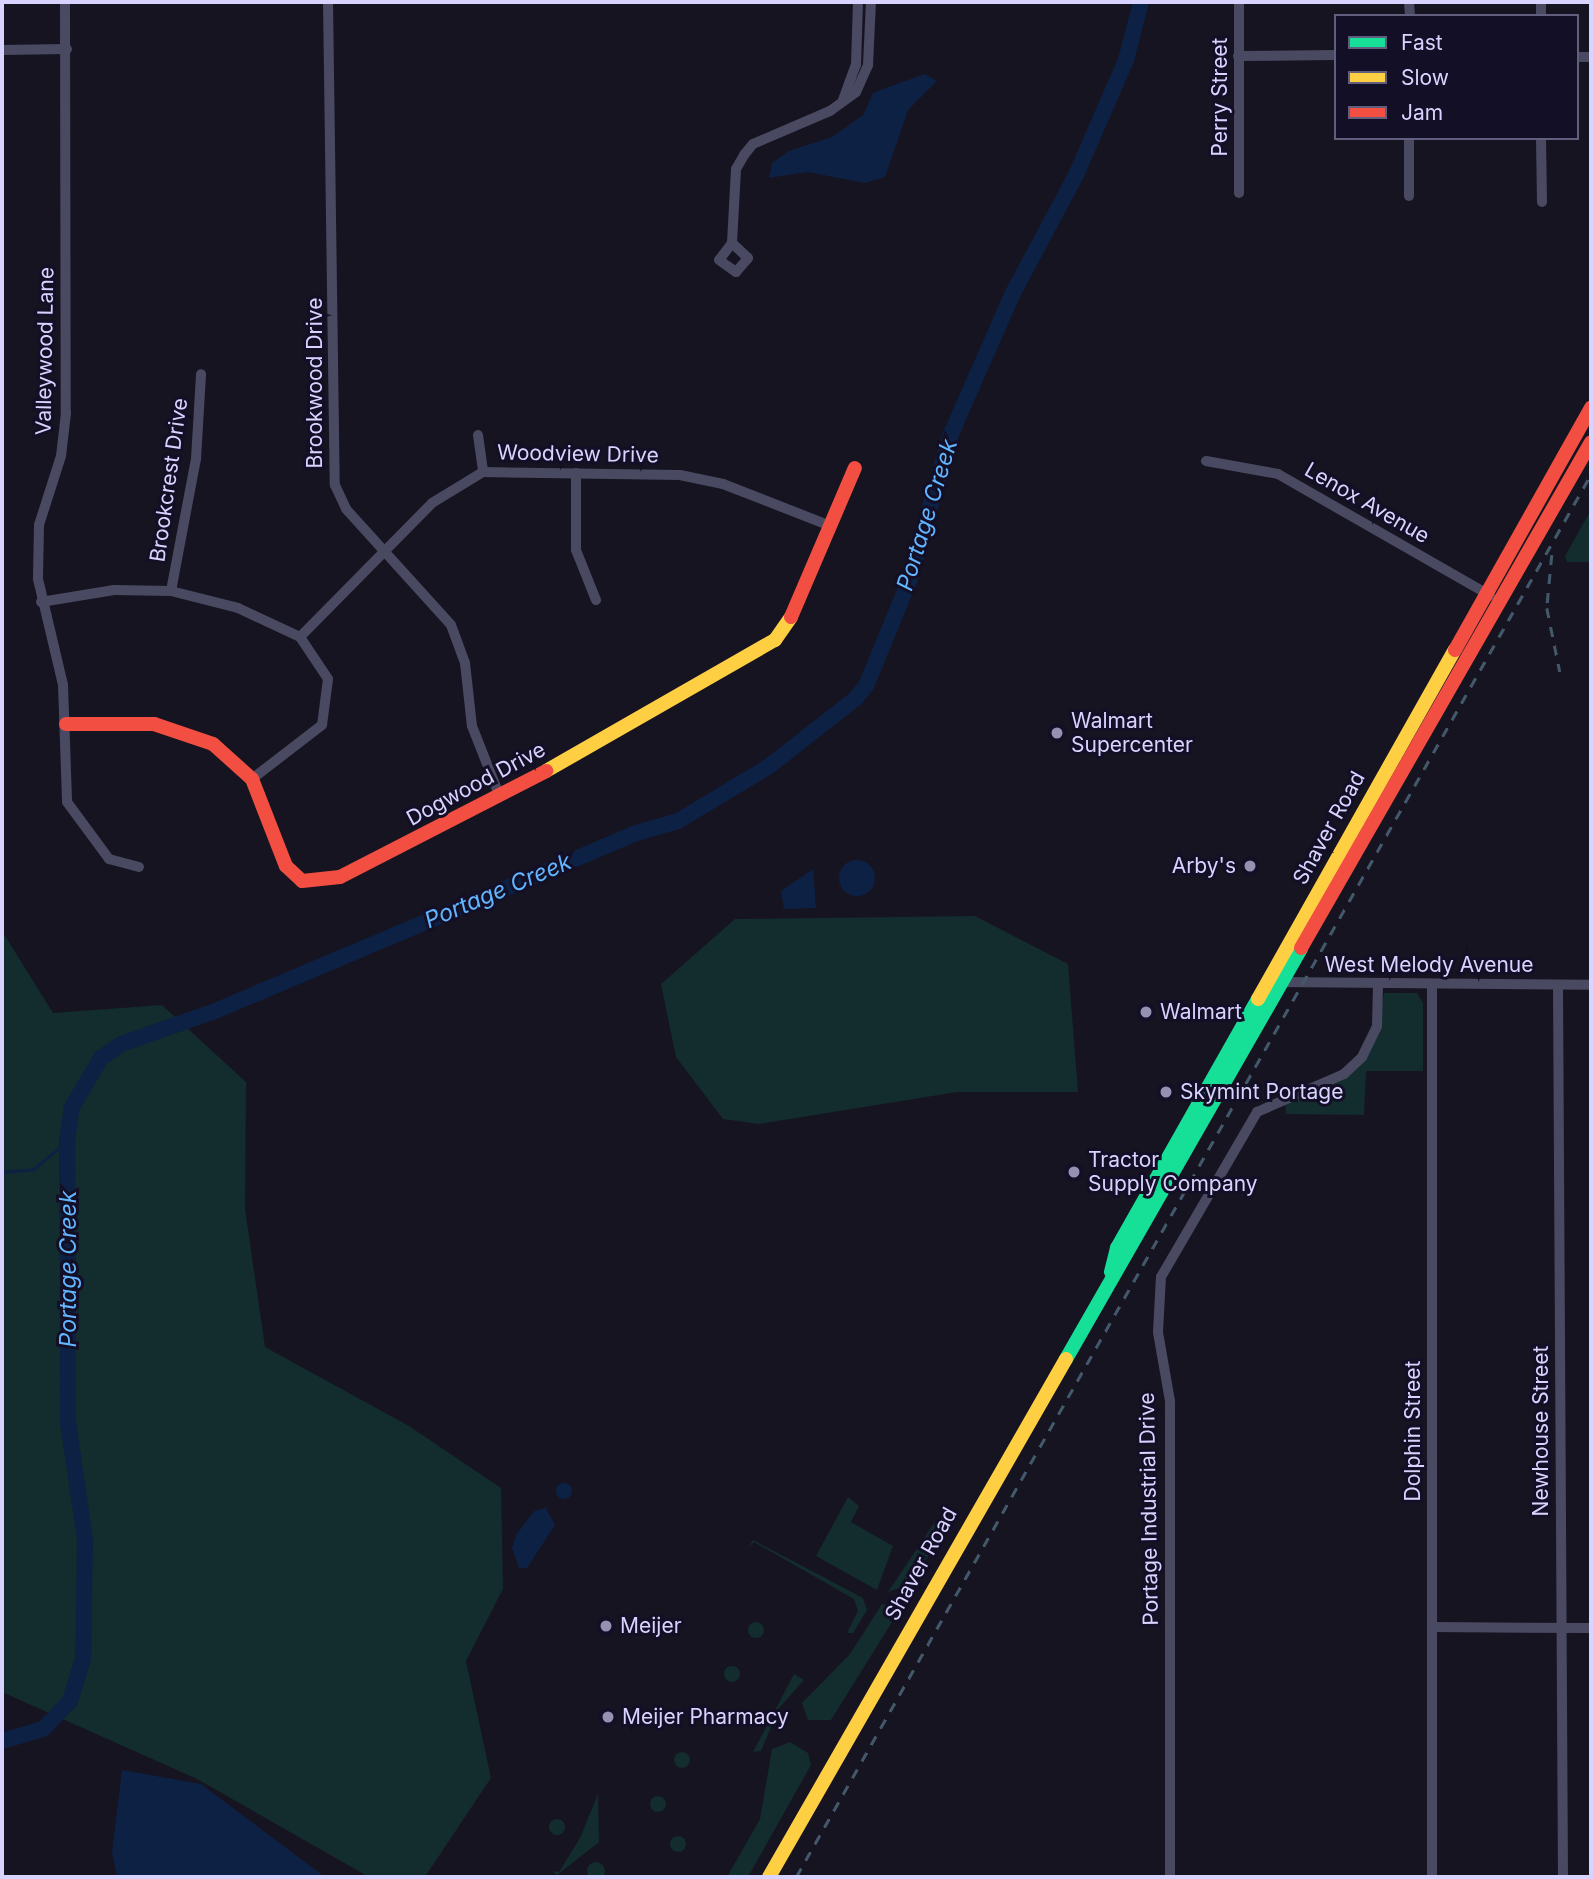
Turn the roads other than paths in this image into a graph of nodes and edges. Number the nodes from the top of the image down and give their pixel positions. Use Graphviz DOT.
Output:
graph roads {
  1 [pos="65,2"];
  2 [pos="328,2"];
  3 [pos="858,2"];
  4 [pos="871,2"];
  5 [pos="1239,2"];
  6 [pos="858,40"];
  7 [pos="871,41"];
  8 [pos="67,49"];
  9 [pos="2,50"];
  10 [pos="1334,55"];
  11 [pos="1238,56"];
  12 [pos="842,102"];
  13 [pos="1409,140"];
  14 [pos="1541,140"];
  15 [pos="1239,193"];
  16 [pos="1409,196"];
  17 [pos="1542,202"];
  18 [pos="732,243"];
  19 [pos="201,374"];
  20 [pos="1591,408"];
  21 [pos="478,435"];
  22 [pos="1591,442"];
  23 [pos="1206,461"];
  24 [pos="855,468"];
  25 [pos="483,472"];
  26 [pos="576,472"];
  27 [pos="828,525"];
  28 [pos="381,551"];
  29 [pos="171,591"];
  30 [pos="1486,593"];
  31 [pos="596,600"];
  32 [pos="41,602"];
  33 [pos="1501,602"];
  34 [pos="300,637"];
  35 [pos="66,724"];
  36 [pos="252,779"];
  37 [pos="500,797"];
  38 [pos="139,867"];
  39 [pos="1266,982"];
  40 [pos="1284,982"];
  41 [pos="1378,985"];
  42 [pos="1559,985"];
  43 [pos="1591,985"];
  44 [pos="1432,986"];
  45 [pos="1111,1272"];
  46 [pos="1432,1627"];
  47 [pos="1562,1628"];
  48 [pos="1591,1628"];
  49 [pos="769,1877"];
  50 [pos="1170,1877"];
  51 [pos="1432,1877"];
  52 [pos="1563,1877"];
  1 -- 8 [label="street, Valleywood Lane"];
  2 -- 28 [label="street, Brookwood Drive"];
  3 -- 6 [label="street"];
  4 -- 7 [label="street"];
  5 -- 11 [label="street, Perry Street"];
  6 -- 7 [label="street"];
  6 -- 12 [label="street"];
  7 -- 12 [label="street"];
  8 -- 9 [label="street"];
  8 -- 32 [label="street, Valleywood Lane"];
  10 -- 11 [label="street"];
  11 -- 15 [label="street, Perry Street"];
  12 -- 18 [label="street"];
  13 -- 16 [label="street"];
  14 -- 17 [label="street"];
  19 -- 29 [label="street, Brookcrest Drive"];
  20 -- 30 [label="main road, Shaver Road"];
  21 -- 25 [label="street"];
  22 -- 33 [label="main road, Shaver Road"];
  23 -- 30 [label="street, Lenox Avenue"];
  24 -- 27 [label="main road, Dogwood Drive"];
  25 -- 26 [label="street, Woodview Drive"];
  25 -- 28 [label="street, Woodview Drive"];
  26 -- 27 [label="street, Woodview Drive"];
  26 -- 31 [label="street"];
  27 -- 37 [label="main road, Dogwood Drive"];
  28 -- 34 [label="street, Woodview Drive"];
  28 -- 37 [label="street, Brookwood Drive"];
  29 -- 32 [label="street"];
  29 -- 34 [label="street"];
  30 -- 33 [label="street, Lenox Avenue"];
  30 -- 39 [label="main road, Shaver Road"];
  32 -- 35 [label="street, Valleywood Lane"];
  33 -- 40 [label="main road, Shaver Road"];
  34 -- 36 [label="street"];
  35 -- 36 [label="main road, Dogwood Drive"];
  35 -- 38 [label="street, Valleywood Lane"];
  36 -- 37 [label="main road, Dogwood Drive"];
  39 -- 40 [label="street, West Melody Avenue"];
  39 -- 45 [label="main road, Shaver Road"];
  40 -- 41 [label="street, West Melody Avenue"];
  40 -- 45 [label="main road, Shaver Road"];
  41 -- 44 [label="street, West Melody Avenue"];
  41 -- 50 [label="street, Portage Industrial Drive"];
  42 -- 43 [label="street, West Melody Avenue"];
  42 -- 44 [label="street, West Melody Avenue"];
  42 -- 47 [label="street, Newhouse Street"];
  44 -- 46 [label="street, Dolphin Street"];
  45 -- 49 [label="main road, Shaver Road"];
  46 -- 47 [label="street"];
  46 -- 51 [label="street, Dolphin Street"];
  47 -- 48 [label="street"];
  47 -- 52 [label="street, Newhouse Street"];
}
